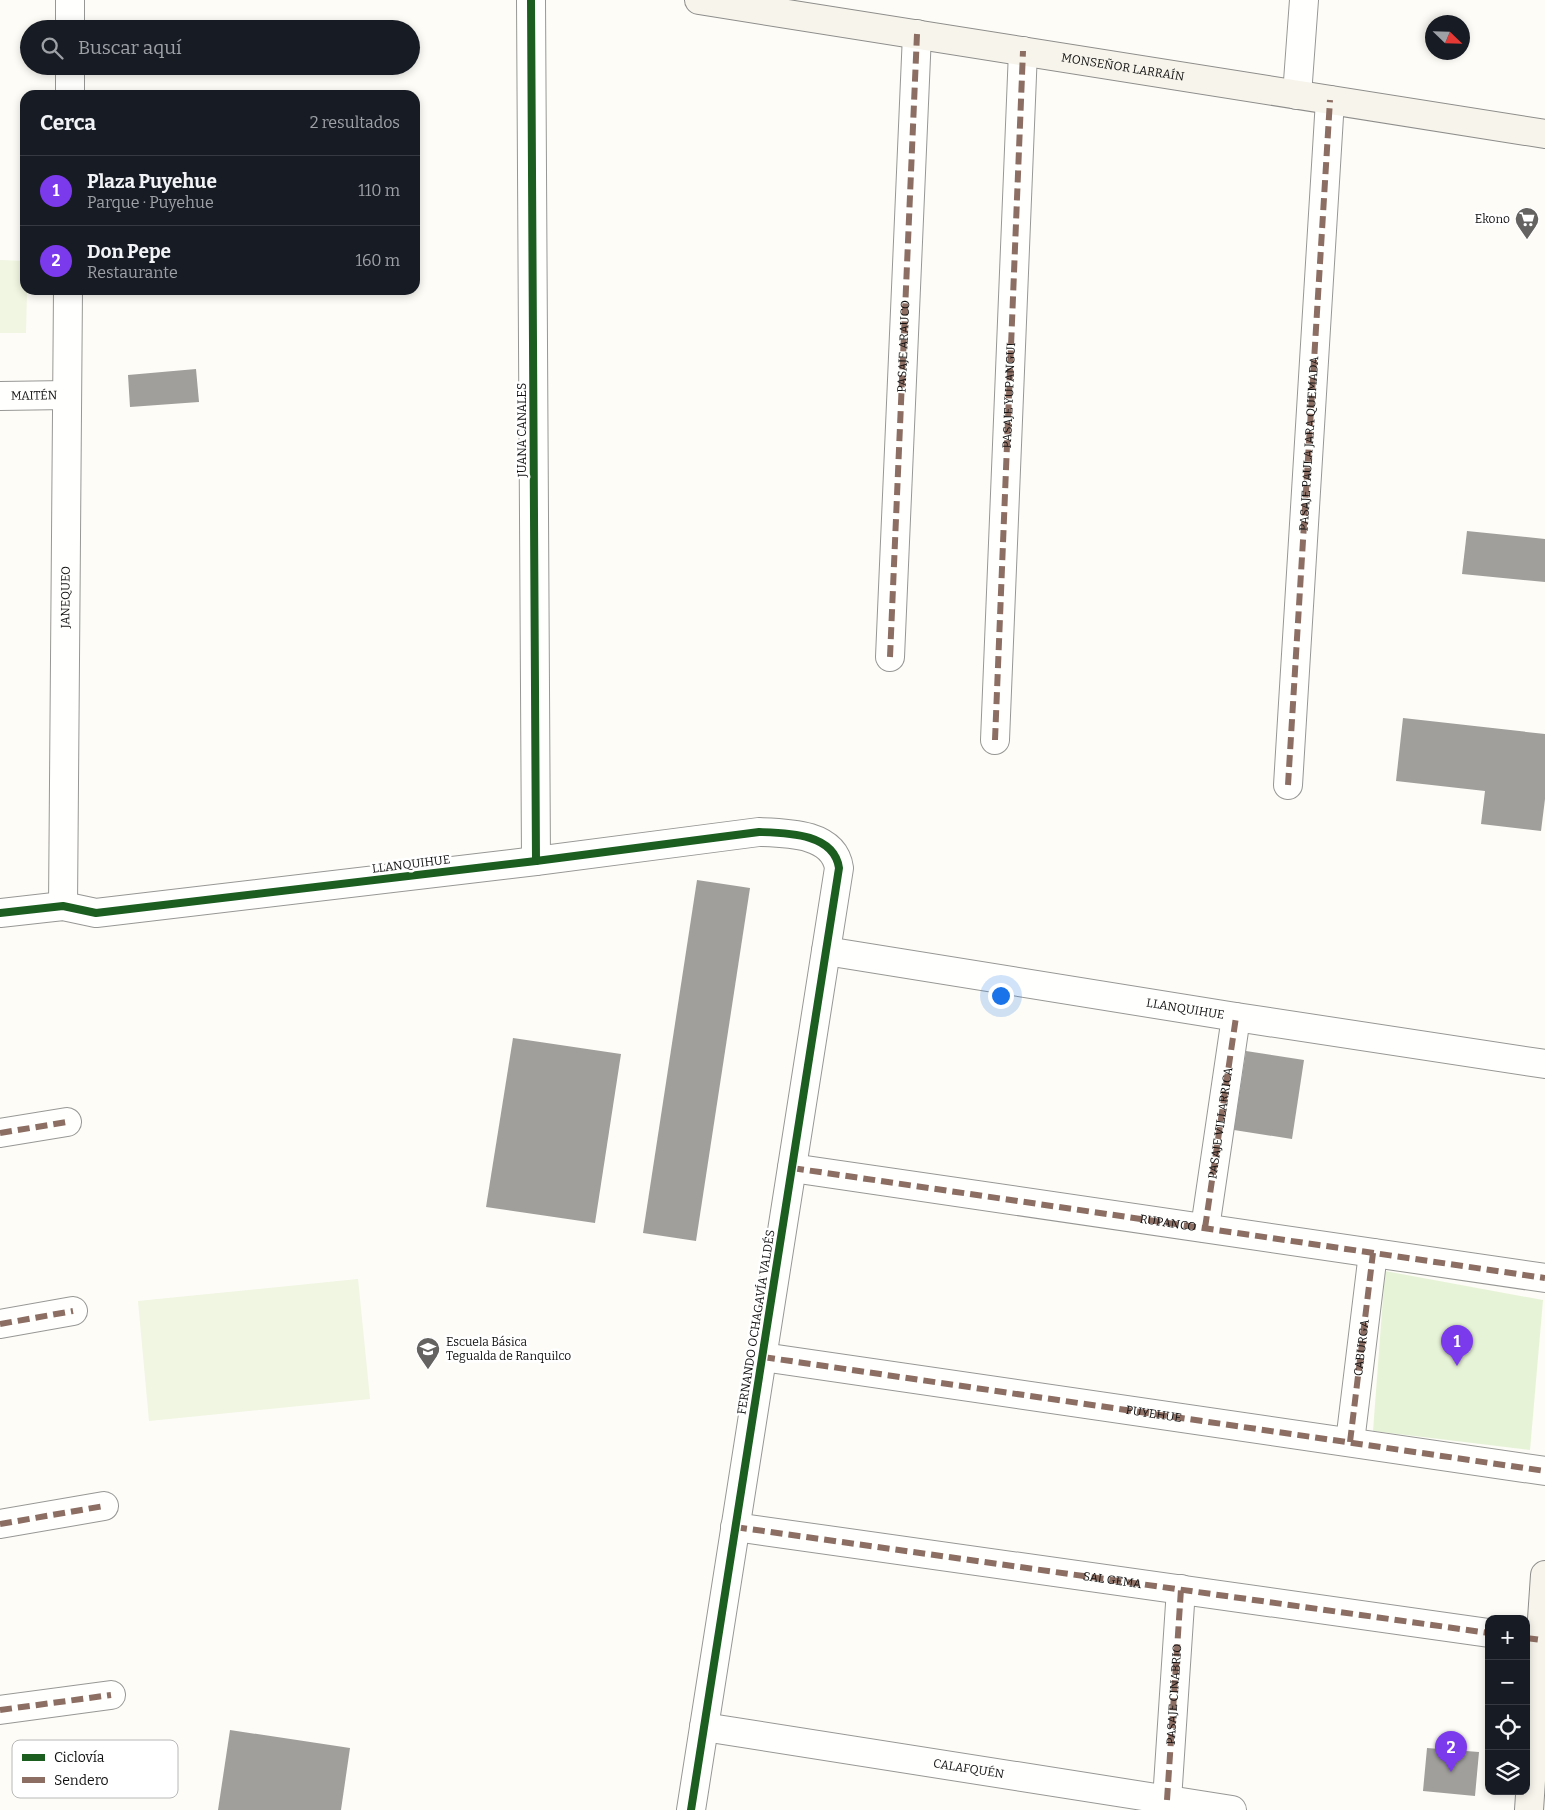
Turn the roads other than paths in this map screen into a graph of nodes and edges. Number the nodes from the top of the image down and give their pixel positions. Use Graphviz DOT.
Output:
graph roads {
  1 [pos="70,0"];
  2 [pos="532,0"];
  3 [pos="699,0"];
  4 [pos="1304,0"];
  5 [pos="70,20"];
  6 [pos="917,34"];
  7 [pos="1023,51"];
  8 [pos="70,75"];
  9 [pos="70,90"];
  10 [pos="1297,95"];
  11 [pos="1330,100"];
  12 [pos="1545,134"];
  13 [pos="68,295"];
  14 [pos="67,395"];
  15 [pos="0,396"];
  16 [pos="890,657"];
  17 [pos="995,740"];
  18 [pos="1288,785"];
  19 [pos="824,843"];
  20 [pos="536,861"];
  21 [pos="62,906"];
  22 [pos="0,913"];
  23 [pos="826,951"];
  24 [pos="1236,1017"];
  25 [pos="1545,1064"];
  26 [pos="67,1122"];
  27 [pos="0,1133"];
  28 [pos="792,1168"];
  29 [pos="1205,1228"];
  30 [pos="1373,1253"];
  31 [pos="1545,1278"];
  32 [pos="73,1311"];
  33 [pos="0,1324"];
  34 [pos="763,1357"];
  35 [pos="1350,1442"];
  36 [pos="1545,1471"];
  37 [pos="104,1506"];
  38 [pos="0,1524"];
  39 [pos="735,1527"];
  40 [pos="1545,1575"];
  41 [pos="1181,1589"];
  42 [pos="1485,1632"];
  43 [pos="1533,1639"];
  44 [pos="111,1695"];
  45 [pos="0,1710"];
  46 [pos="704,1727"];
  47 [pos="1167,1800"];
  48 [pos="691,1810"];
  49 [pos="1232,1810"];
  50 [pos="1529,1810"];
  1 -- 5 [label="street"];
  2 -- 20 [label="street, JUANA CANALES"];
  3 -- 6 [label="street, MONSEÑOR LARRAÍN"];
  4 -- 10 [label="street"];
  6 -- 7 [label="street, MONSEÑOR LARRAÍN"];
  6 -- 16 [label="street, PASAJE ARAUCO"];
  7 -- 10 [label="street, MONSEÑOR LARRAÍN"];
  7 -- 17 [label="street, PASAJE YUPANGUI"];
  8 -- 9 [label="street"];
  10 -- 11 [label="street, MONSEÑOR LARRAÍN"];
  11 -- 12 [label="street, MONSEÑOR LARRAÍN"];
  11 -- 18 [label="street, PASAJE PAULA JARA QUEMADA"];
  13 -- 14 [label="street, JANEQUEO"];
  14 -- 15 [label="street, MAITÉN"];
  14 -- 21 [label="street, JANEQUEO"];
  19 -- 20 [label="street, LLANQUIHUE"];
  19 -- 23 [label="street, FERNANDO OCHAGAVÍA VALDÉS"];
  20 -- 21 [label="street, LLANQUIHUE"];
  21 -- 22 [label="street, LLANQUIHUE"];
  23 -- 24 [label="street, LLANQUIHUE"];
  23 -- 28 [label="street, FERNANDO OCHAGAVÍA VALDÉS"];
  24 -- 25 [label="street, LLANQUIHUE"];
  24 -- 29 [label="street, PASAJE VILLARRICA"];
  26 -- 27 [label="street"];
  28 -- 29 [label="street, RUPANCO"];
  28 -- 34 [label="street, FERNANDO OCHAGAVÍA VALDÉS"];
  29 -- 30 [label="street, RUPANCO"];
  30 -- 31 [label="street, RUPANCO"];
  30 -- 35 [label="street, CABURGA"];
  32 -- 33 [label="street"];
  34 -- 35 [label="street, PUYEHUE"];
  34 -- 39 [label="street, FERNANDO OCHAGAVÍA VALDÉS"];
  35 -- 36 [label="street, PUYEHUE"];
  37 -- 38 [label="street"];
  39 -- 41 [label="street, SAL GEMA"];
  39 -- 46 [label="street, FERNANDO OCHAGAVÍA VALDÉS"];
  40 -- 43 [label="street"];
  41 -- 42 [label="street, SAL GEMA"];
  41 -- 47 [label="street, PASAJE CINABRIO"];
  43 -- 50 [label="street"];
  44 -- 45 [label="street"];
  46 -- 47 [label="street, CALAFQUÉN"];
  46 -- 48 [label="street, FERNANDO OCHAGAVÍA VALDÉS"];
  47 -- 49 [label="street, CALAFQUÉN"];
}
